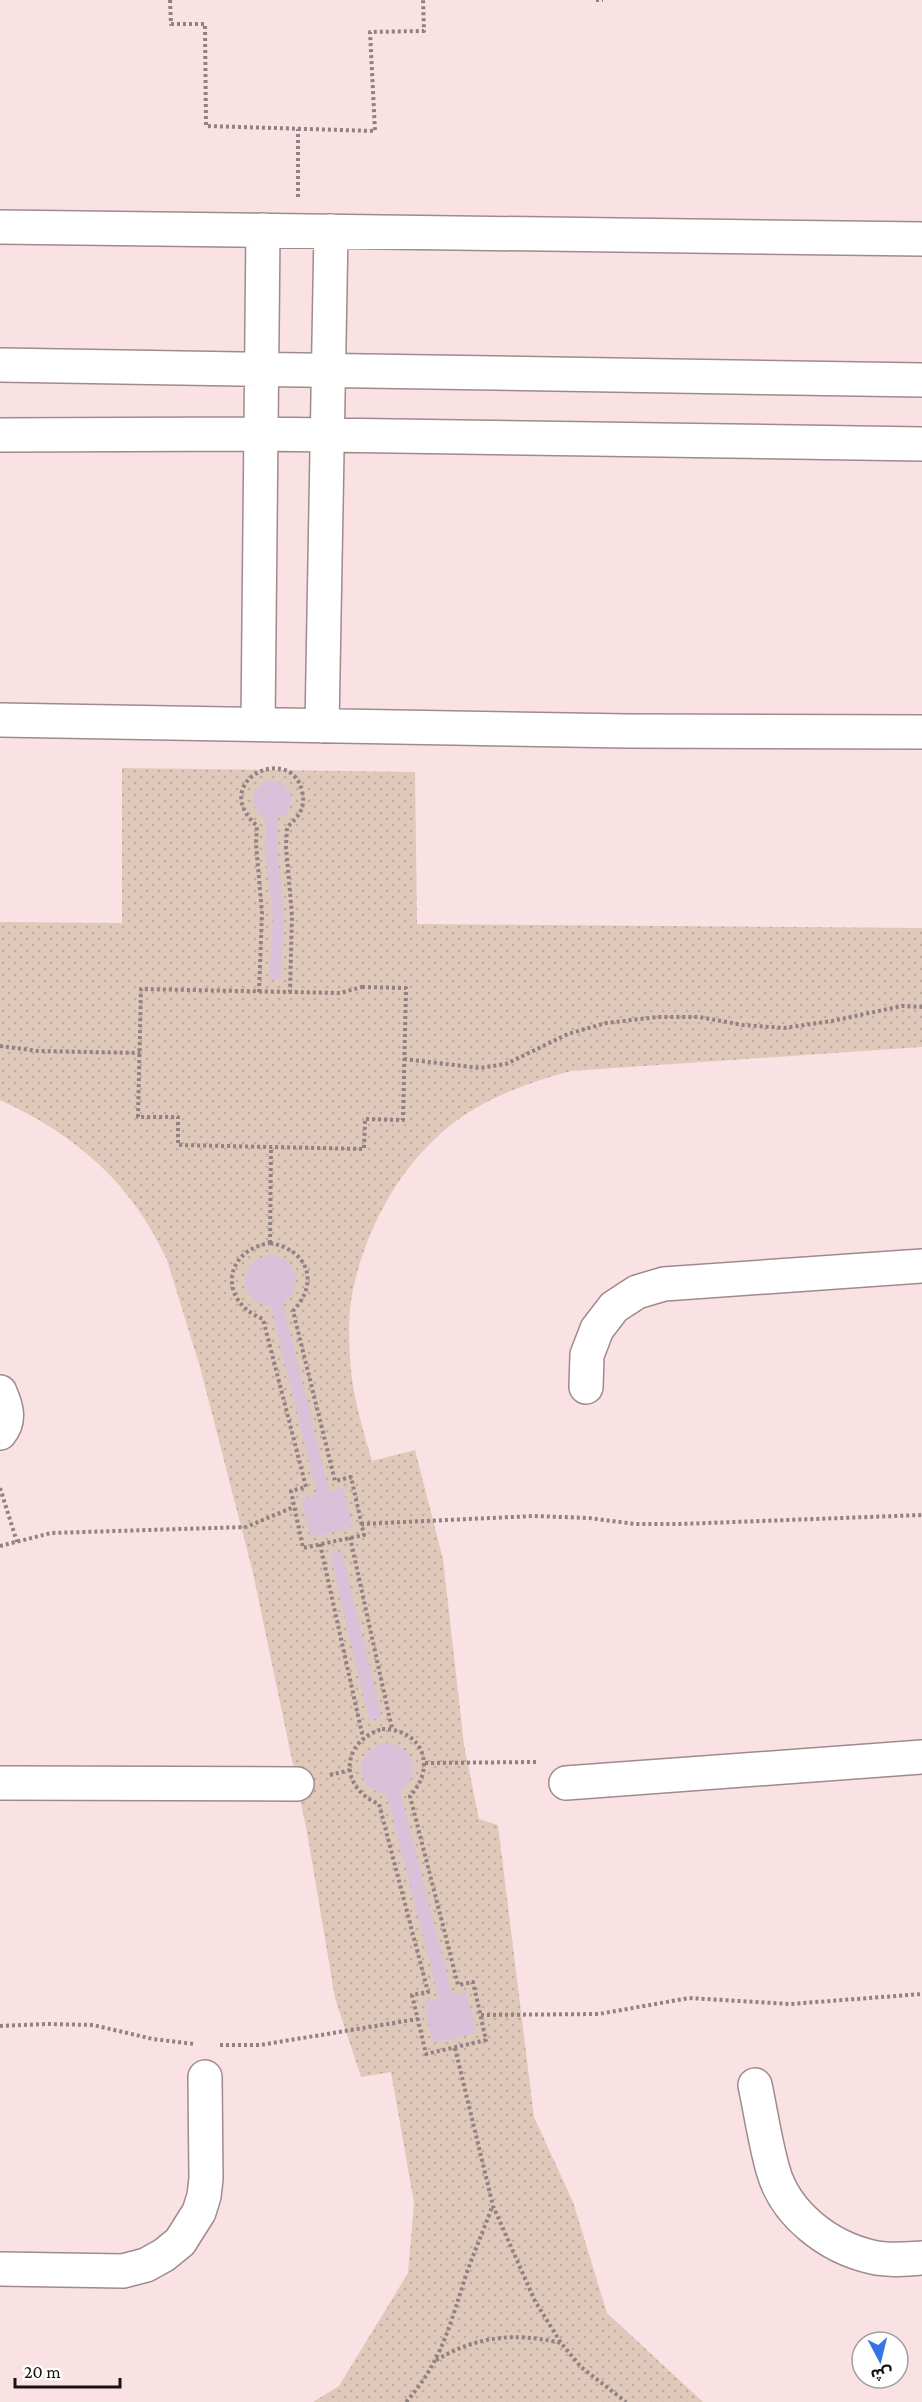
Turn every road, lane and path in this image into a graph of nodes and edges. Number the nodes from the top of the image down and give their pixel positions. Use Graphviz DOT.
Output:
graph roads {
  1 [pos="170,0"];
  2 [pos="423,0"];
  3 [pos="596,0"];
  4 [pos="603,0"];
  5 [pos="298,129"];
  6 [pos="0,227"];
  7 [pos="263,230"];
  8 [pos="298,231"];
  9 [pos="331,231"];
  10 [pos="922,239"];
  11 [pos="0,365"];
  12 [pos="262,370"];
  13 [pos="329,371"];
  14 [pos="922,380"];
  15 [pos="261,434"];
  16 [pos="0,435"];
  17 [pos="328,435"];
  18 [pos="922,444"];
  19 [pos="0,720"];
  20 [pos="258,724"];
  21 [pos="322,726"];
  22 [pos="922,732"];
  23 [pos="259,992"];
  24 [pos="290,992"];
  25 [pos="922,1007"];
  26 [pos="0,1046"];
  27 [pos="140,1053"];
  28 [pos="404,1059"];
  29 [pos="271,1147"];
  30 [pos="270,1243"];
  31 [pos="922,1266"];
  32 [pos="586,1386"];
  33 [pos="0,1392"];
  34 [pos="0,1433"];
  35 [pos="0,1488"];
  36 [pos="294,1507"];
  37 [pos="922,1515"];
  38 [pos="362,1524"];
  39 [pos="350,1538"];
  40 [pos="17,1542"];
  41 [pos="320,1544"];
  42 [pos="0,1546"];
  43 [pos="392,1729"];
  44 [pos="363,1738"];
  45 [pos="922,1757"];
  46 [pos="425,1763"];
  47 [pos="566,1782"];
  48 [pos="0,1783"];
  49 [pos="297,1784"];
  50 [pos="922,1994"];
  51 [pos="480,2015"];
  52 [pos="418,2019"];
  53 [pos="0,2026"];
  54 [pos="203,2045"];
  55 [pos="214,2045"];
  56 [pos="455,2048"];
  57 [pos="205,2077"];
  58 [pos="755,2085"];
  59 [pos="493,2206"];
  60 [pos="922,2258"];
  61 [pos="0,2269"];
  62 [pos="561,2343"];
  63 [pos="435,2360"];
  64 [pos="406,2402"];
  65 [pos="626,2402"];
  1 -- 5 [label="path"];
  2 -- 5 [label="path"];
  3 -- 4 [label="path"];
  5 -- 8 [label="path"];
  6 -- 7 [label="street"];
  7 -- 8 [label="street"];
  7 -- 12 [label="street"];
  8 -- 9 [label="street"];
  9 -- 10 [label="street"];
  9 -- 13 [label="street"];
  11 -- 12 [label="street"];
  12 -- 13 [label="street"];
  12 -- 15 [label="street"];
  13 -- 14 [label="street"];
  13 -- 17 [label="street"];
  15 -- 16 [label="street"];
  15 -- 17 [label="street"];
  15 -- 20 [label="street"];
  17 -- 18 [label="street"];
  17 -- 21 [label="street"];
  19 -- 20 [label="street"];
  20 -- 21 [label="street"];
  21 -- 22 [label="street"];
  23 -- 24 [label="path"];
  23 -- 24 [label="path"];
  23 -- 27 [label="path"];
  24 -- 28 [label="path"];
  25 -- 28 [label="path"];
  26 -- 27 [label="path"];
  27 -- 29 [label="path"];
  28 -- 29 [label="path"];
  29 -- 30 [label="path"];
  30 -- 36 [label="path"];
  30 -- 38 [label="path"];
  31 -- 32 [label="street"];
  33 -- 34 [label="street"];
  35 -- 40 [label="path"];
  36 -- 40 [label="path"];
  36 -- 41 [label="path"];
  37 -- 38 [label="path"];
  38 -- 39 [label="path"];
  39 -- 41 [label="path"];
  39 -- 43 [label="path"];
  40 -- 42 [label="path"];
  41 -- 44 [label="path"];
  43 -- 44 [label="path"];
  43 -- 46 [label="path"];
  44 -- 52 [label="path"];
  45 -- 47 [label="street"];
  46 -- 47 [label="path"];
  46 -- 51 [label="path"];
  48 -- 49 [label="street"];
  50 -- 51 [label="path"];
  51 -- 56 [label="path"];
  52 -- 55 [label="path"];
  52 -- 56 [label="path"];
  53 -- 54 [label="path"];
  56 -- 59 [label="path"];
  57 -- 61 [label="street"];
  58 -- 60 [label="street"];
  59 -- 62 [label="path"];
  59 -- 63 [label="path"];
  62 -- 63 [label="path"];
  62 -- 65 [label="path"];
  63 -- 64 [label="path"];
}
